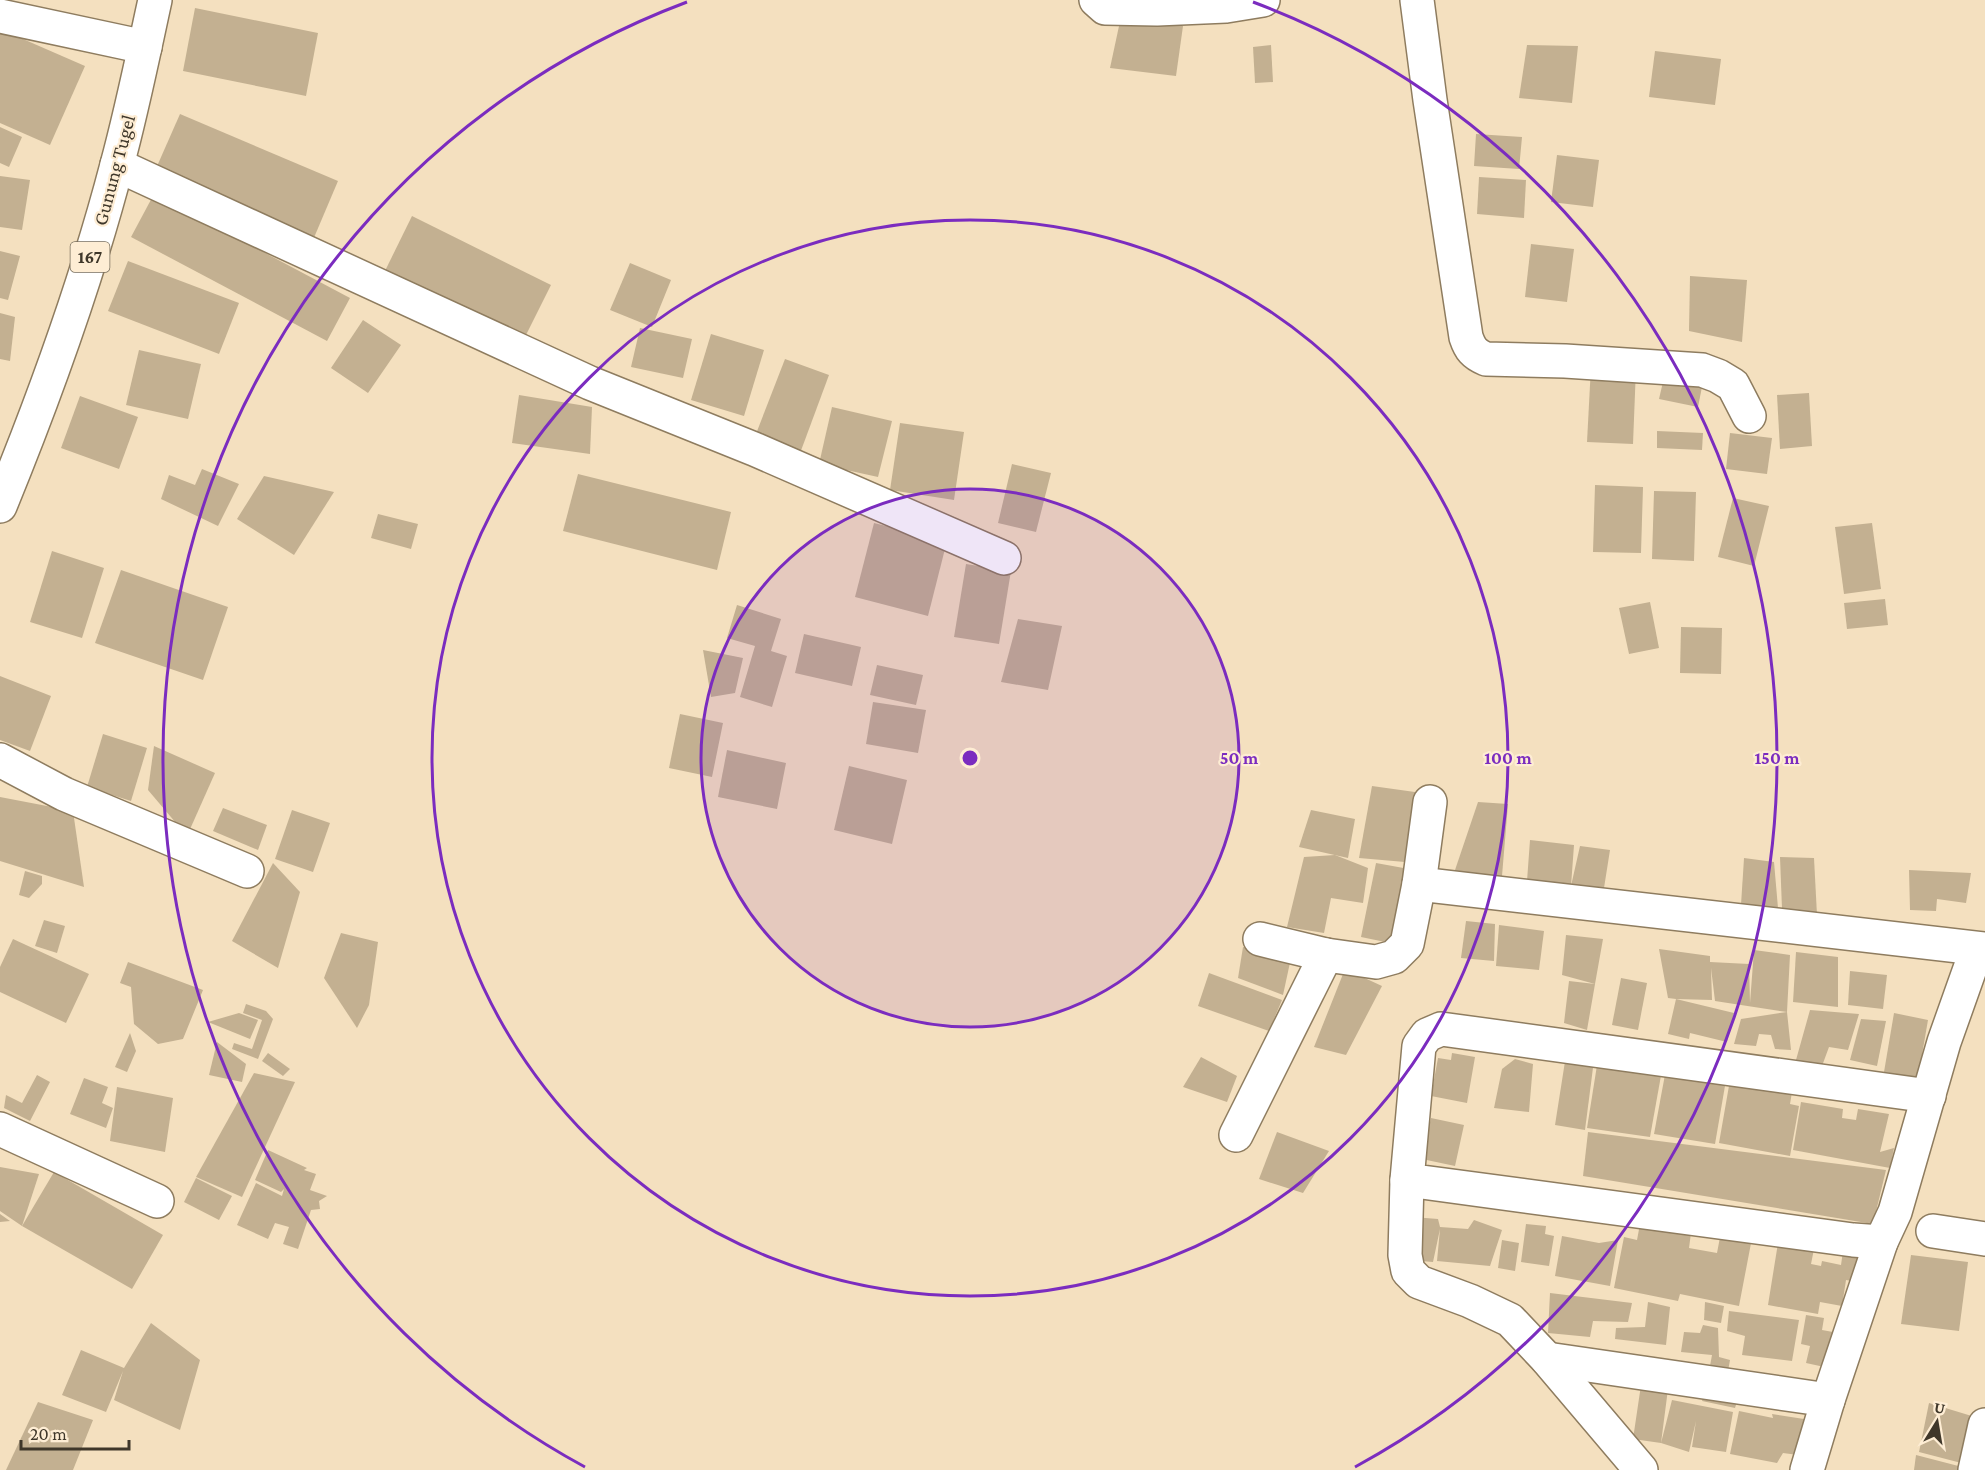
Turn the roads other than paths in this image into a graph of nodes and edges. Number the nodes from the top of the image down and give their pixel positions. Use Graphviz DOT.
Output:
graph roads {
  1 [pos="155,0"];
  2 [pos="1096,0"];
  3 [pos="1263,0"];
  4 [pos="1417,0"];
  5 [pos="0,16"];
  6 [pos="144,47"];
  7 [pos="117,165"];
  8 [pos="1749,416"];
  9 [pos="0,506"];
  10 [pos="1004,558"];
  11 [pos="0,760"];
  12 [pos="1430,802"];
  13 [pos="248,871"];
  14 [pos="1419,884"];
  15 [pos="1260,939"];
  16 [pos="1981,949"];
  17 [pos="1326,955"];
  18 [pos="1929,1096"];
  19 [pos="0,1129"];
  20 [pos="1236,1135"];
  21 [pos="1407,1180"];
  22 [pos="158,1201"];
  23 [pos="1933,1231"];
  24 [pos="1985,1239"];
  25 [pos="1881,1242"];
  26 [pos="1546,1359"];
  27 [pos="1828,1400"];
  28 [pos="1985,1425"];
  29 [pos="1641,1470"];
  30 [pos="1807,1470"];
  31 [pos="1975,1470"];
  1 -- 6 [label="street, Gunung Tugel / 167"];
  2 -- 3 [label="street"];
  4 -- 8 [label="street"];
  5 -- 6 [label="street"];
  6 -- 7 [label="street, Gunung Tugel / 167"];
  7 -- 9 [label="street, Gunung Tugel / 167"];
  7 -- 10 [label="street"];
  11 -- 13 [label="street"];
  12 -- 14 [label="street"];
  14 -- 16 [label="street"];
  14 -- 17 [label="street"];
  15 -- 17 [label="street"];
  16 -- 18 [label="street"];
  17 -- 20 [label="street"];
  18 -- 21 [label="street"];
  18 -- 25 [label="street"];
  19 -- 22 [label="street"];
  21 -- 25 [label="street"];
  21 -- 26 [label="street"];
  23 -- 24 [label="street"];
  25 -- 27 [label="street"];
  26 -- 27 [label="street"];
  26 -- 29 [label="street"];
  27 -- 30 [label="street"];
  28 -- 31 [label="street"];
}
